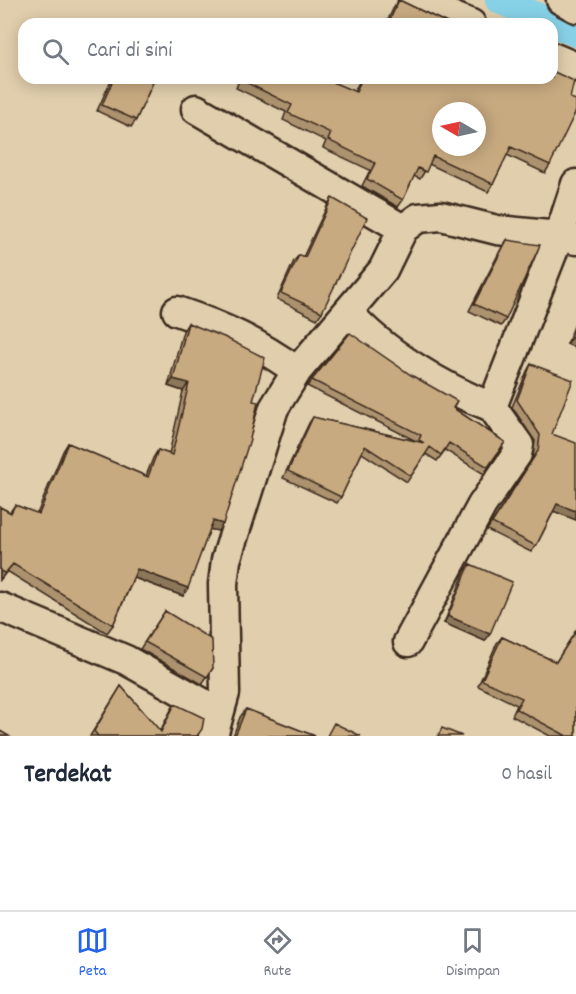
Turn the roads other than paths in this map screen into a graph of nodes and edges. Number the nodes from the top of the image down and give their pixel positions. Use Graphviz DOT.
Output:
graph roads {
  1 [pos="413,0"];
  2 [pos="561,0"];
  3 [pos="576,8"];
  4 [pos="456,18"];
  5 [pos="558,60"];
  6 [pos="576,67"];
  7 [pos="196,109"];
  8 [pos="576,183"];
  9 [pos="403,229"];
  10 [pos="568,238"];
  11 [pos="177,311"];
  12 [pos="348,312"];
  13 [pos="297,371"];
  14 [pos="492,407"];
  15 [pos="0,607"];
  16 [pos="408,642"];
  17 [pos="216,724"];
  1 -- 4 [label="street"];
  2 -- 3 [label="street"];
  5 -- 6 [label="street"];
  7 -- 9 [label="street"];
  8 -- 10 [label="street"];
  9 -- 10 [label="street"];
  9 -- 12 [label="street"];
  10 -- 14 [label="street"];
  11 -- 13 [label="street"];
  12 -- 13 [label="street"];
  12 -- 14 [label="street"];
  13 -- 17 [label="street"];
  14 -- 16 [label="street"];
  15 -- 17 [label="street"];
}
